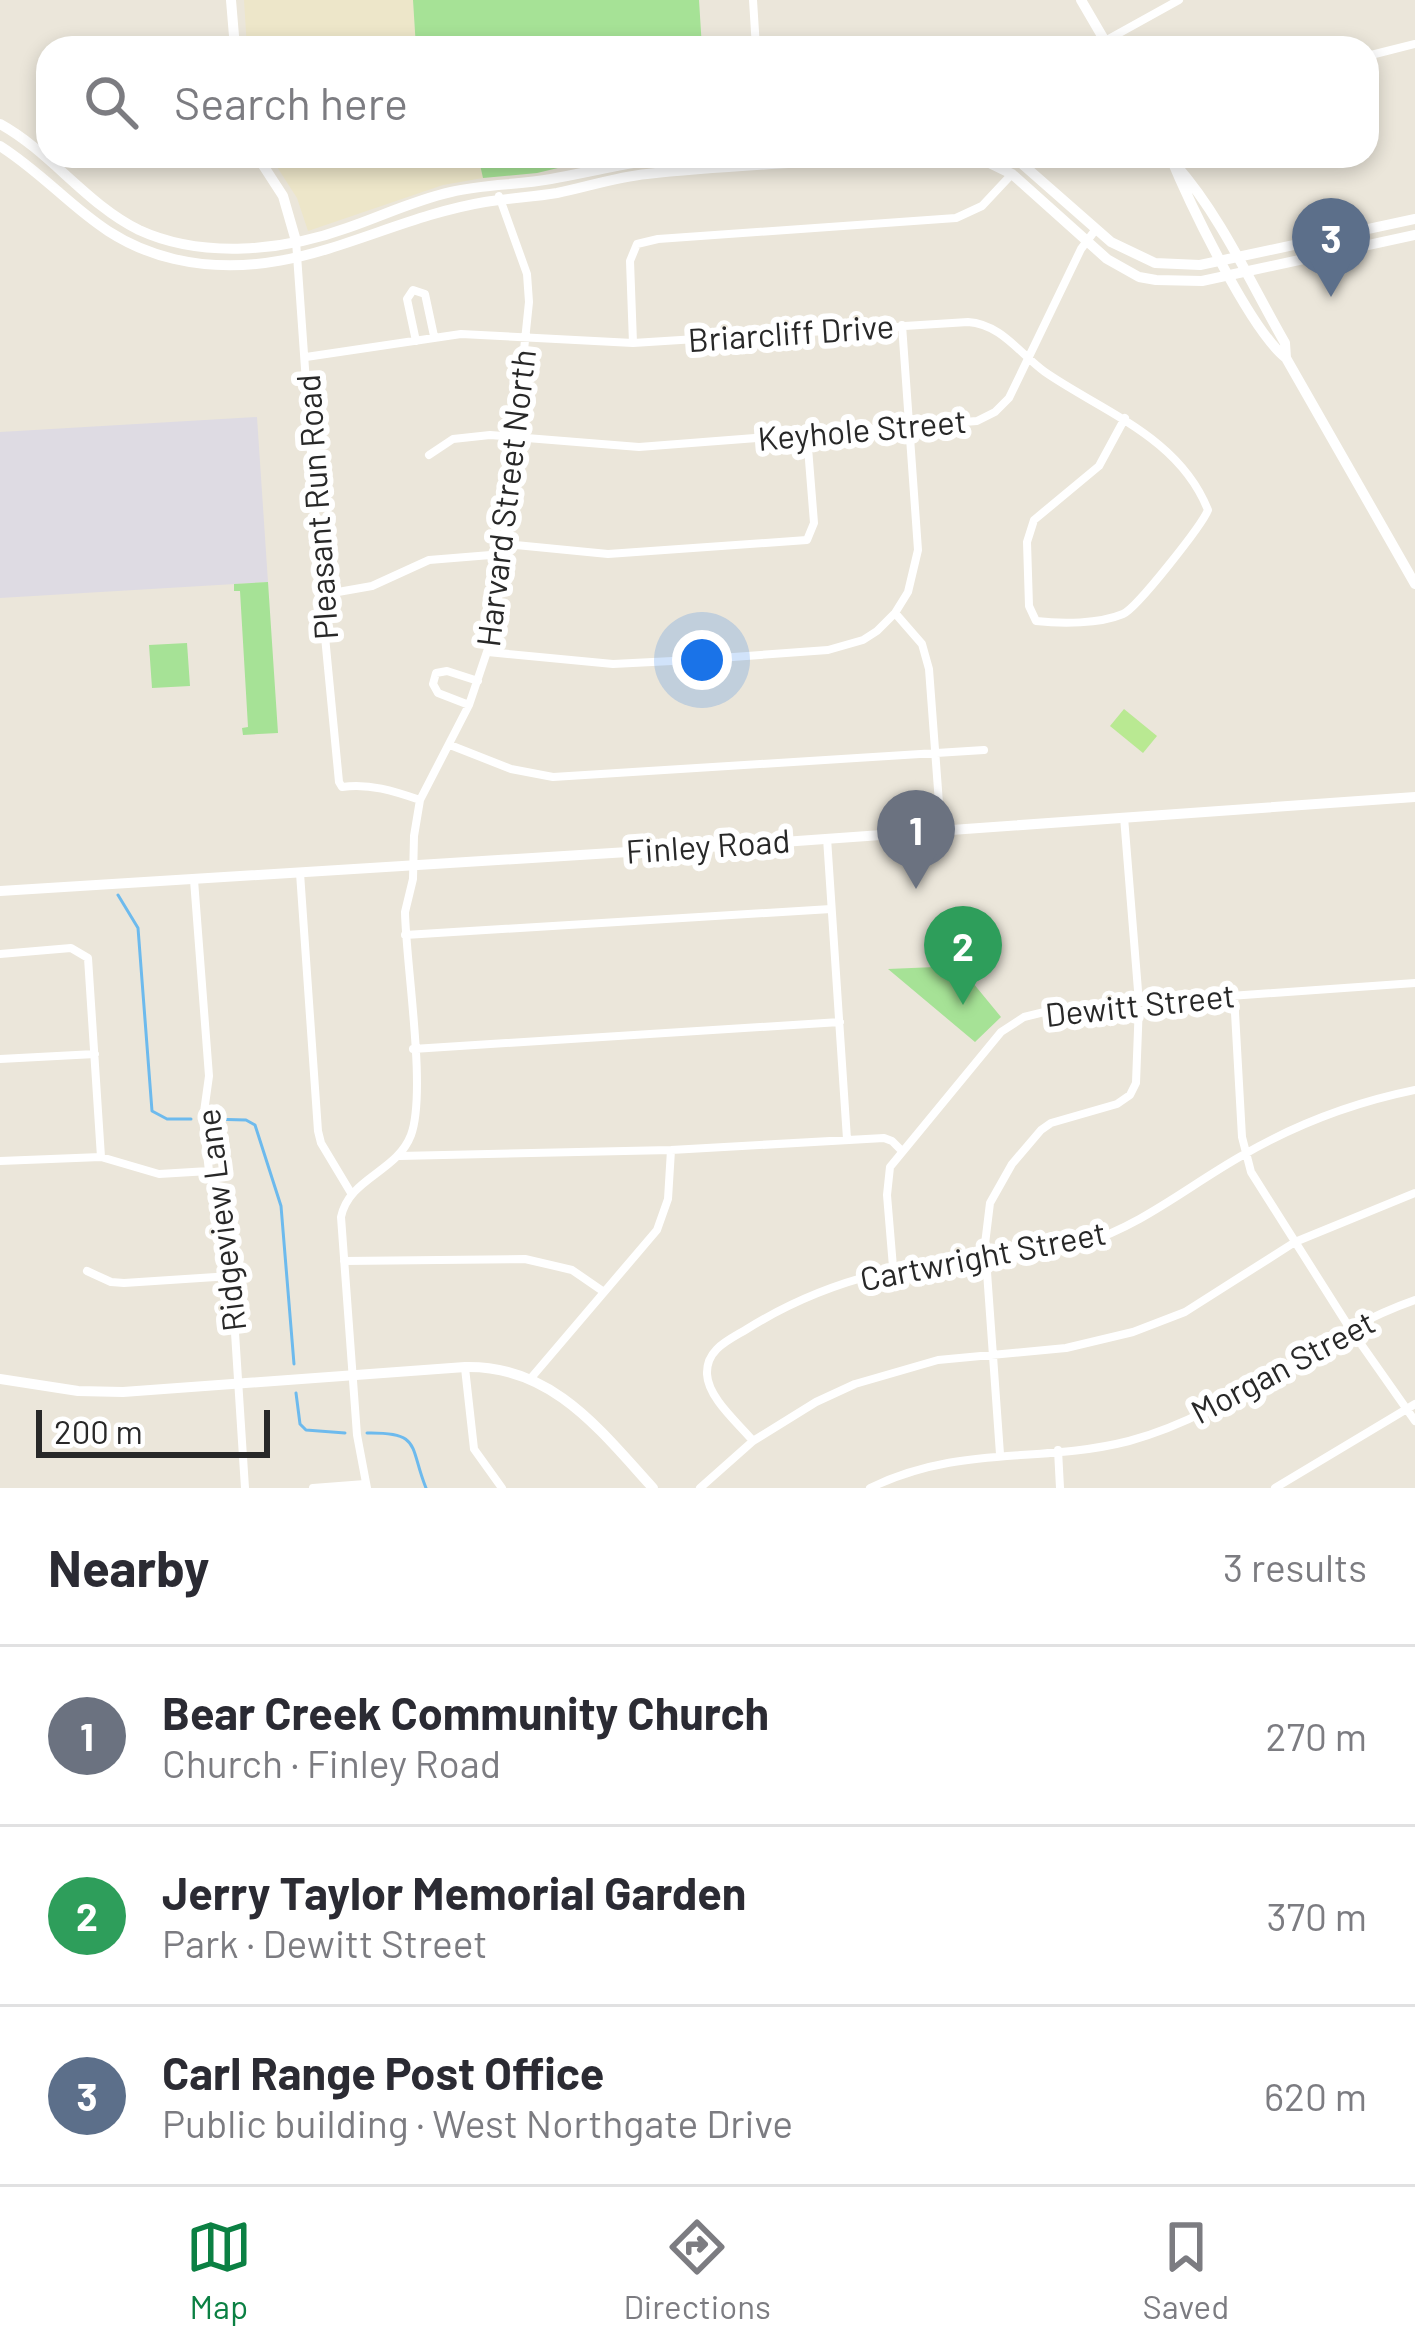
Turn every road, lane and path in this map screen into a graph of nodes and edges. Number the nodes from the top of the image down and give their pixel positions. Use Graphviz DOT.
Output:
graph roads {
  1 [pos="232,0"];
  2 [pos="753,0"];
  3 [pos="1081,0"];
  4 [pos="1179,0"];
  5 [pos="234,36"];
  6 [pos="755,36"];
  7 [pos="1102,36"];
  8 [pos="1121,36"];
  9 [pos="1415,44"];
  10 [pos="1379,53"];
  11 [pos="0,124"];
  12 [pos="0,146"];
  13 [pos="36,152"];
  14 [pos="264,168"];
  15 [pos="598,168"];
  16 [pos="700,168"];
  17 [pos="1000,168"];
  18 [pos="1027,168"];
  19 [pos="1179,168"];
  20 [pos="57,169"];
  21 [pos="1012,174"];
  22 [pos="45,182"];
  23 [pos="496,185"];
  24 [pos="500,200"];
  25 [pos="1415,219"];
  26 [pos="1096,229"];
  27 [pos="1415,235"];
  28 [pos="296,241"];
  29 [pos="1085,241"];
  30 [pos="183,243"];
  31 [pos="298,257"];
  32 [pos="178,260"];
  33 [pos="1230,260"];
  34 [pos="1238,274"];
  35 [pos="902,326"];
  36 [pos="434,336"];
  37 [pos="528,337"];
  38 [pos="416,341"];
  39 [pos="633,344"];
  40 [pos="306,357"];
  41 [pos="1029,357"];
  42 [pos="1125,418"];
  43 [pos="909,428"];
  44 [pos="807,435"];
  45 [pos="516,437"];
  46 [pos="429,455"];
  47 [pos="504,549"];
  48 [pos="1413,574"];
  49 [pos="321,595"];
  50 [pos="896,614"];
  51 [pos="488,652"];
  52 [pos="478,681"];
  53 [pos="469,705"];
  54 [pos="451,745"];
  55 [pos="985,750"];
  56 [pos="935,753"];
  57 [pos="1415,797"];
  58 [pos="420,800"];
  59 [pos="1124,817"];
  60 [pos="941,830"];
  61 [pos="827,838"];
  62 [pos="414,866"];
  63 [pos="300,873"];
  64 [pos="194,880"];
  65 [pos="0,891"];
  66 [pos="831,909"];
  67 [pos="405,935"];
  68 [pos="0,954"];
  69 [pos="1415,983"];
  70 [pos="1234,995"];
  71 [pos="1139,1003"];
  72 [pos="840,1022"];
  73 [pos="413,1048"];
  74 [pos="94,1054"];
  75 [pos="0,1059"];
  76 [pos="1415,1090"];
  77 [pos="847,1139"];
  78 [pos="671,1150"];
  79 [pos="901,1150"];
  80 [pos="1244,1154"];
  81 [pos="399,1156"];
  82 [pos="101,1157"];
  83 [pos="0,1161"];
  84 [pos="209,1171"];
  85 [pos="351,1193"];
  86 [pos="1415,1193"];
  87 [pos="1295,1242"];
  88 [pos="986,1254"];
  89 [pos="344,1262"];
  90 [pos="892,1267"];
  91 [pos="87,1271"];
  92 [pos="231,1276"];
  93 [pos="604,1292"];
  94 [pos="1415,1300"];
  95 [pos="1349,1327"];
  96 [pos="993,1354"];
  97 [pos="465,1367"];
  98 [pos="352,1375"];
  99 [pos="531,1378"];
  100 [pos="0,1379"];
  101 [pos="238,1384"];
  102 [pos="1411,1406"];
  103 [pos="1415,1421"];
  104 [pos="753,1441"];
  105 [pos="1058,1450"];
  106 [pos="1000,1454"];
  107 [pos="366,1486"];
  108 [pos="245,1488"];
  109 [pos="313,1488"];
  110 [pos="502,1488"];
  111 [pos="653,1488"];
  112 [pos="700,1488"];
  113 [pos="870,1488"];
  114 [pos="1060,1488"];
  115 [pos="1275,1488"];
  1 -- 5 [label="street"];
  2 -- 6 [label="street"];
  3 -- 7 [label="street"];
  4 -- 8 [label="street"];
  9 -- 10 [label="street"];
  11 -- 13 [label="street"];
  12 -- 22 [label="street"];
  14 -- 28 [label="street, Pleasant Run Road"];
  15 -- 23 [label="street"];
  16 -- 24 [label="street"];
  17 -- 21 [label="street"];
  18 -- 26 [label="street"];
  19 -- 33 [label="street"];
  20 -- 22 [label="street"];
  20 -- 30 [label="street"];
  21 -- 29 [label="street"];
  21 -- 39 [label="street"];
  22 -- 32 [label="street"];
  23 -- 24 [label="street, Harvard Street North"];
  23 -- 28 [label="street"];
  24 -- 31 [label="street"];
  24 -- 37 [label="street, Harvard Street North"];
  25 -- 33 [label="street"];
  26 -- 29 [label="street, Keyhole Street"];
  26 -- 33 [label="street"];
  27 -- 34 [label="street"];
  28 -- 30 [label="street"];
  28 -- 31 [label="street, Pleasant Run Road"];
  29 -- 34 [label="street"];
  29 -- 41 [label="street, Keyhole Street"];
  30 -- 32 [label="street"];
  31 -- 32 [label="street"];
  31 -- 40 [label="street, Pleasant Run Road"];
  33 -- 34 [label="street"];
  34 -- 48 [label="street"];
  35 -- 39 [label="street, Briarcliff Drive"];
  35 -- 41 [label="street, Briarcliff Drive"];
  35 -- 43 [label="street"];
  36 -- 37 [label="street, Briarcliff Drive"];
  36 -- 38 [label="street, Briarcliff Drive"];
  36 -- 38 [label="street"];
  37 -- 39 [label="street, Briarcliff Drive"];
  37 -- 45 [label="street, Harvard Street North"];
  38 -- 40 [label="street, Briarcliff Drive"];
  40 -- 49 [label="street, Pleasant Run Road"];
  41 -- 42 [label="street, Briarcliff Drive"];
  41 -- 43 [label="street, Keyhole Street"];
  42 -- 42 [label="street, Briarcliff Drive"];
  43 -- 44 [label="street, Keyhole Street"];
  43 -- 50 [label="street"];
  44 -- 45 [label="street, Keyhole Street"];
  44 -- 47 [label="street"];
  45 -- 46 [label="street, Keyhole Street"];
  45 -- 47 [label="street, Harvard Street North"];
  47 -- 49 [label="street"];
  47 -- 51 [label="street, Harvard Street North"];
  49 -- 58 [label="street, Pleasant Run Road"];
  50 -- 51 [label="street"];
  50 -- 56 [label="street"];
  51 -- 52 [label="street, Harvard Street North"];
  52 -- 53 [label="street, Harvard Street North"];
  52 -- 53 [label="street"];
  53 -- 54 [label="street, Harvard Street North"];
  54 -- 56 [label="street"];
  54 -- 58 [label="street, Harvard Street North"];
  55 -- 56 [label="street"];
  56 -- 60 [label="street"];
  57 -- 59 [label="street, Finley Road"];
  58 -- 62 [label="street, Harvard Street North"];
  59 -- 60 [label="street, Finley Road"];
  59 -- 71 [label="street"];
  60 -- 61 [label="street, Finley Road"];
  61 -- 62 [label="street, Finley Road"];
  61 -- 66 [label="street"];
  62 -- 63 [label="street, Finley Road"];
  62 -- 67 [label="street, Harvard Street North"];
  63 -- 64 [label="street, Finley Road"];
  63 -- 85 [label="street"];
  64 -- 65 [label="street, Finley Road"];
  64 -- 84 [label="street, Ridgeview Lane"];
  66 -- 67 [label="street"];
  66 -- 72 [label="street"];
  67 -- 73 [label="street, Harvard Street North"];
  68 -- 74 [label="street"];
  69 -- 70 [label="street, Dewitt Street"];
  70 -- 71 [label="street, Dewitt Street"];
  70 -- 80 [label="street"];
  71 -- 79 [label="street, Dewitt Street"];
  71 -- 88 [label="street"];
  72 -- 73 [label="street"];
  72 -- 77 [label="street"];
  73 -- 81 [label="street, Harvard Street North"];
  74 -- 75 [label="street"];
  74 -- 82 [label="street"];
  76 -- 80 [label="street, Cartwright Street"];
  77 -- 78 [label="street"];
  77 -- 79 [label="street"];
  78 -- 81 [label="street"];
  78 -- 93 [label="street"];
  79 -- 90 [label="street, Dewitt Street"];
  80 -- 87 [label="street"];
  80 -- 88 [label="street, Cartwright Street"];
  81 -- 85 [label="street"];
  82 -- 83 [label="street"];
  82 -- 84 [label="street"];
  84 -- 92 [label="street, Ridgeview Lane"];
  85 -- 89 [label="street"];
  86 -- 87 [label="street"];
  87 -- 95 [label="street"];
  87 -- 96 [label="street"];
  88 -- 90 [label="street, Cartwright Street"];
  88 -- 96 [label="street"];
  89 -- 93 [label="street"];
  89 -- 98 [label="street"];
  90 -- 104 [label="street, Cartwright Street"];
  91 -- 92 [label="street"];
  92 -- 101 [label="street, Ridgeview Lane"];
  93 -- 99 [label="street"];
  94 -- 95 [label="street, Morgan Street"];
  95 -- 102 [label="street"];
  95 -- 105 [label="street, Morgan Street"];
  96 -- 104 [label="street"];
  96 -- 106 [label="street"];
  97 -- 98 [label="street"];
  97 -- 99 [label="street"];
  97 -- 110 [label="street"];
  98 -- 101 [label="street"];
  98 -- 107 [label="street"];
  99 -- 111 [label="street"];
  100 -- 101 [label="street"];
  101 -- 108 [label="street, Ridgeview Lane"];
  102 -- 103 [label="street"];
  102 -- 115 [label="street"];
  104 -- 112 [label="street"];
  105 -- 106 [label="street, Morgan Street"];
  105 -- 114 [label="street"];
  106 -- 113 [label="street, Morgan Street"];
  107 -- 109 [label="street"];
}
